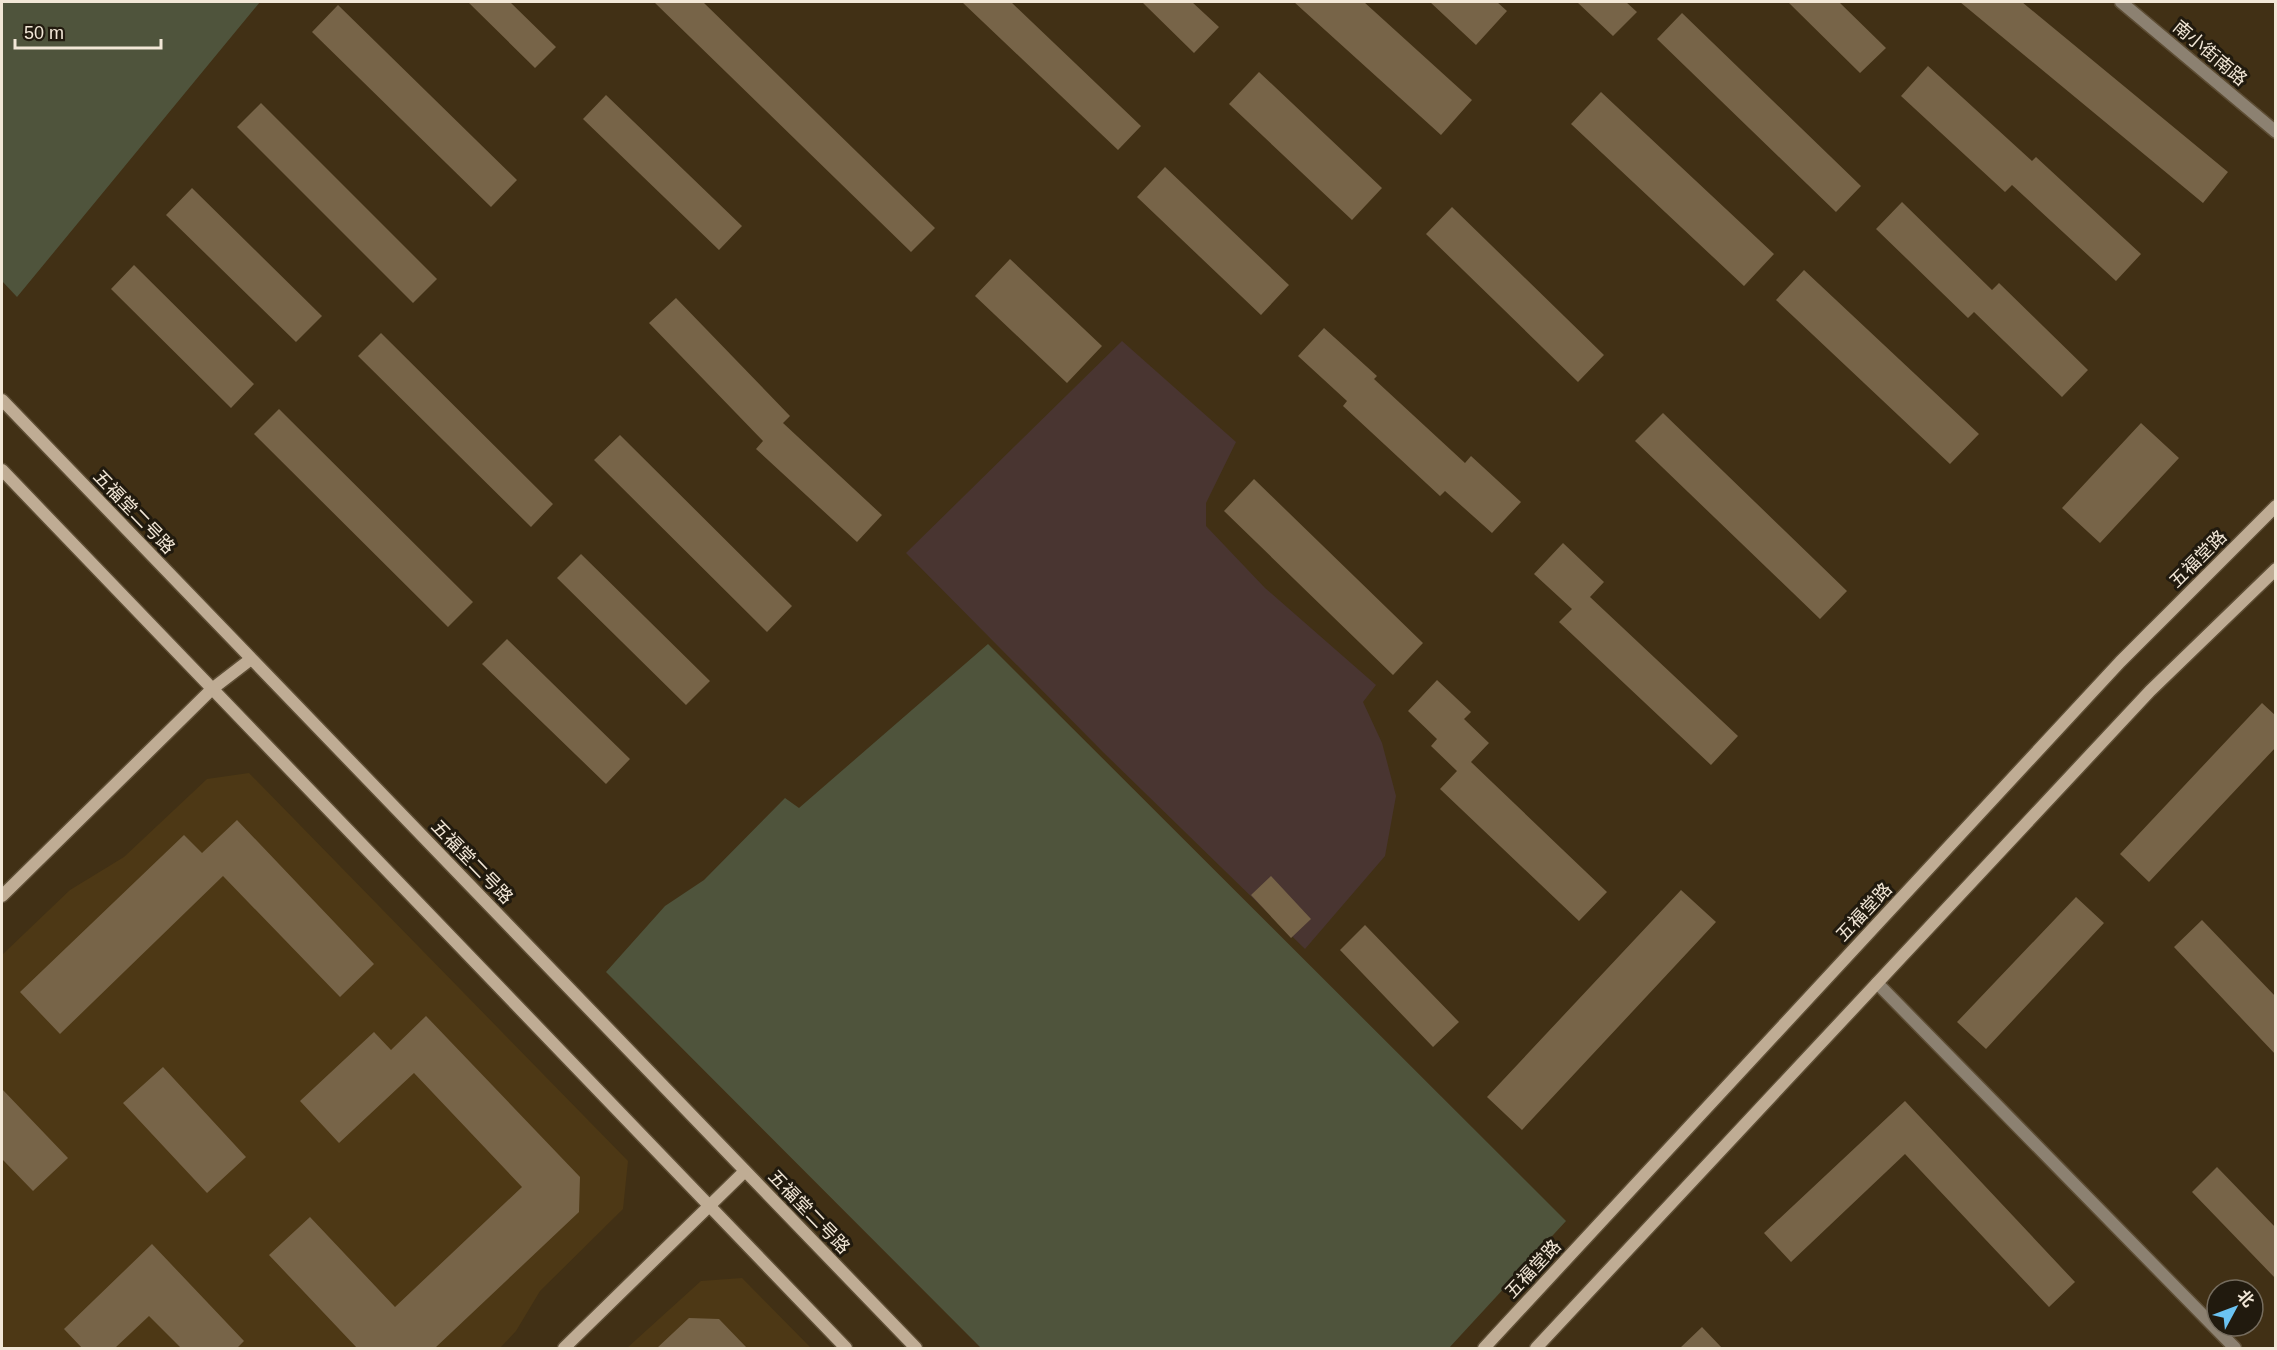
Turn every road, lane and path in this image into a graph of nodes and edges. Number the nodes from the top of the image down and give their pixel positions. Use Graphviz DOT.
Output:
graph roads {
  1 [pos="2121,2"];
  2 [pos="2276,132"];
  3 [pos="2,400"];
  4 [pos="2,470"];
  5 [pos="2276,506"];
  6 [pos="2276,569"];
  7 [pos="251,659"];
  8 [pos="212,689"];
  9 [pos="2,896"];
  10 [pos="1877,983"];
  11 [pos="745,1171"];
  12 [pos="709,1206"];
  13 [pos="564,1348"];
  14 [pos="846,1348"];
  15 [pos="916,1348"];
  16 [pos="1484,1348"];
  17 [pos="1536,1348"];
  18 [pos="2235,1348"];
  1 -- 2 [label="street, 南小街南路"];
  3 -- 7 [label="main road, 五福堂二号路"];
  4 -- 8 [label="main road"];
  5 -- 16 [label="main road, 五福堂路"];
  6 -- 10 [label="main road"];
  7 -- 8 [label="main road"];
  7 -- 11 [label="main road, 五福堂二号路"];
  8 -- 9 [label="main road"];
  8 -- 12 [label="main road"];
  10 -- 17 [label="main road"];
  10 -- 18 [label="street"];
  11 -- 12 [label="main road"];
  11 -- 15 [label="main road, 五福堂二号路"];
  12 -- 13 [label="main road"];
  12 -- 14 [label="main road"];
}
